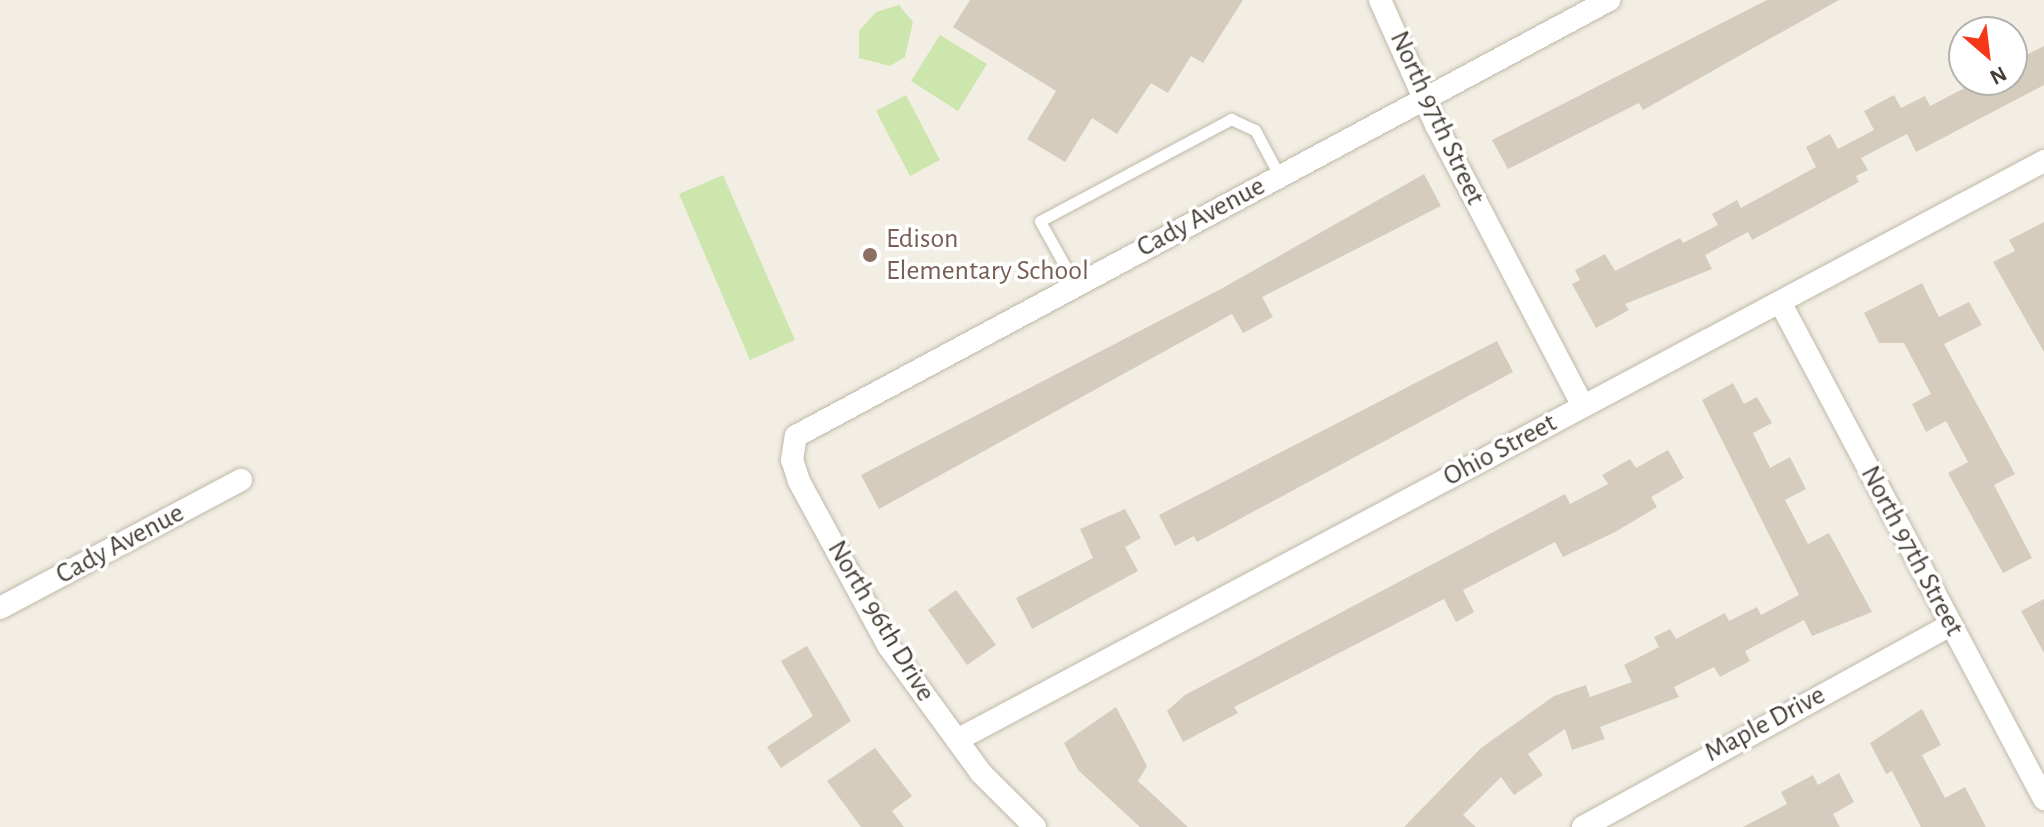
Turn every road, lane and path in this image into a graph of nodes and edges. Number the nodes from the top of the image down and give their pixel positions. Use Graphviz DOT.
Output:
graph roads {
  1 [pos="1380,0"];
  2 [pos="1609,0"];
  3 [pos="1425,97"];
  4 [pos="2044,161"];
  5 [pos="1279,175"];
  6 [pos="1075,284"];
  7 [pos="1780,302"];
  8 [pos="1583,406"];
  9 [pos="796,436"];
  10 [pos="241,480"];
  11 [pos="0,608"];
  12 [pos="1951,625"];
  13 [pos="957,740"];
  14 [pos="2044,799"];
  15 [pos="1035,827"];
  16 [pos="1583,827"];
  1 -- 3 [label="street, North 97th Street"];
  2 -- 3 [label="street, Cady Avenue"];
  3 -- 5 [label="street, Cady Avenue"];
  3 -- 8 [label="street, North 97th Street"];
  4 -- 7 [label="street, Ohio Street"];
  5 -- 6 [label="street, Cady Avenue"];
  5 -- 6 [label="lane"];
  6 -- 9 [label="street, Cady Avenue"];
  7 -- 8 [label="street, Ohio Street"];
  7 -- 12 [label="street, North 97th Street"];
  8 -- 13 [label="street, Ohio Street"];
  9 -- 13 [label="street, North 96th Drive"];
  10 -- 11 [label="street, Cady Avenue"];
  12 -- 14 [label="street, North 97th Street"];
  12 -- 16 [label="street, Maple Drive"];
  13 -- 15 [label="street, North 96th Drive"];
}
